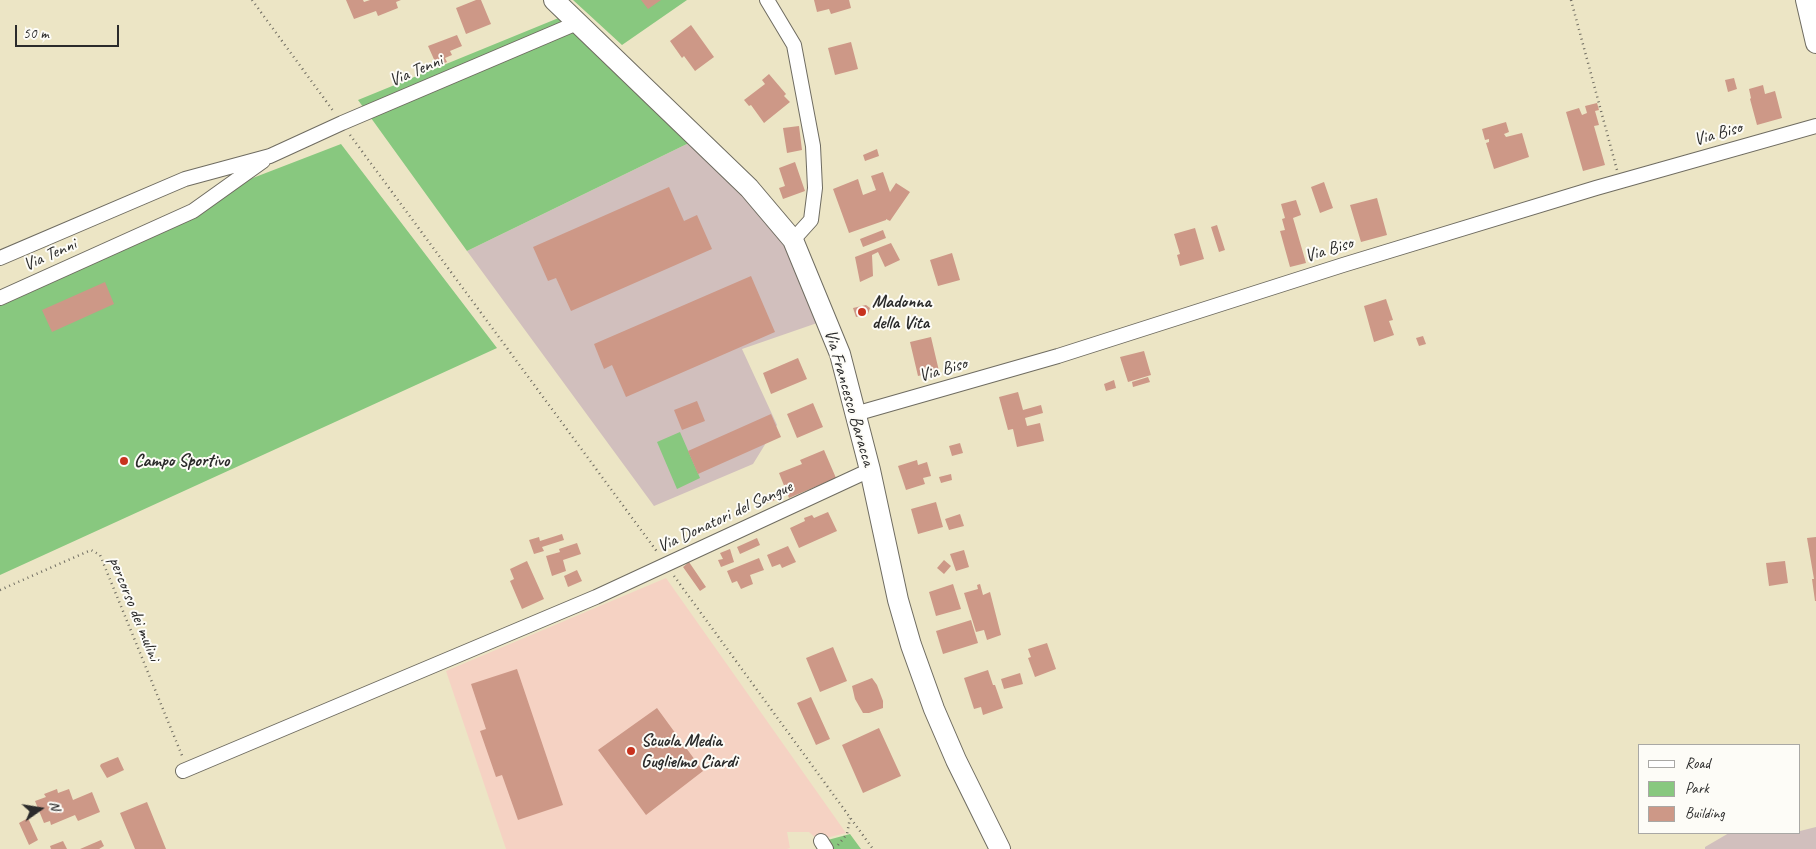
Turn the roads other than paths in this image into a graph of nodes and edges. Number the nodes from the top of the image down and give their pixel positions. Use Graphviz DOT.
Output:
graph roads {
  1 [pos="554,0"];
  2 [pos="767,0"];
  3 [pos="1806,0"];
  4 [pos="577,23"];
  5 [pos="1816,43"];
  6 [pos="1816,126"];
  7 [pos="270,156"];
  8 [pos="206,173"];
  9 [pos="215,196"];
  10 [pos="794,240"];
  11 [pos="0,258"];
  12 [pos="0,298"];
  13 [pos="855,414"];
  14 [pos="870,470"];
  15 [pos="183,771"];
  16 [pos="1000,849"];
  1 -- 4 [label="street, Via Francesco Baracca"];
  2 -- 10 [label="street"];
  3 -- 5 [label="street"];
  4 -- 7 [label="street, Via Tenni"];
  4 -- 10 [label="street, Via Francesco Baracca"];
  6 -- 13 [label="street, Via Biso"];
  7 -- 8 [label="street, Via Tenni"];
  7 -- 9 [label="street, Via Tenni"];
  8 -- 9 [label="street"];
  8 -- 11 [label="street, Via Tenni"];
  9 -- 12 [label="street, Via Tenni"];
  10 -- 13 [label="street, Via Francesco Baracca"];
  13 -- 14 [label="street, Via Francesco Baracca"];
  14 -- 15 [label="street, Via Donatori del Sangue"];
  14 -- 16 [label="street, Via Francesco Baracca"];
}
